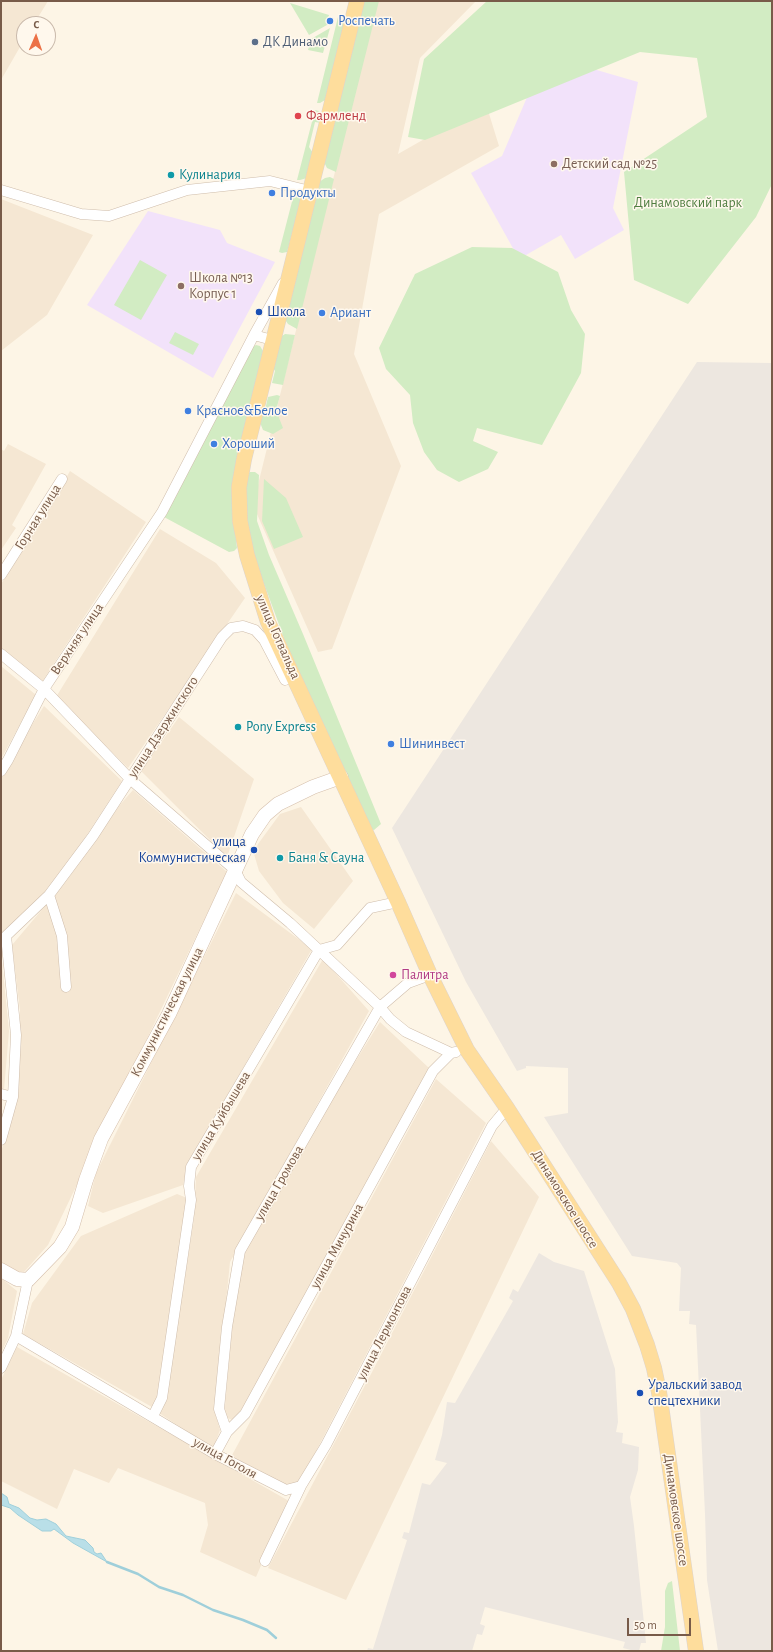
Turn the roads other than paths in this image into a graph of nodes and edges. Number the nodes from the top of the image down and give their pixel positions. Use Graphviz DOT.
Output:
graph roads {
  1 [pos="357,1"];
  2 [pos="1,190"];
  3 [pos="310,191"];
  4 [pos="289,273"];
  5 [pos="254,335"];
  6 [pos="272,340"];
  7 [pos="62,479"];
  8 [pos="1,575"];
  9 [pos="1,654"];
  10 [pos="285,680"];
  11 [pos="44,689"];
  12 [pos="1,770"];
  13 [pos="340,777"];
  14 [pos="130,779"];
  15 [pos="235,870"];
  16 [pos="49,895"];
  17 [pos="398,902"];
  18 [pos="3,936"];
  19 [pos="319,950"];
  20 [pos="430,976"];
  21 [pos="66,987"];
  22 [pos="380,1007"];
  23 [pos="467,1050"];
  24 [pos="451,1053"];
  25 [pos="1,1094"];
  26 [pos="13,1097"];
  27 [pos="507,1108"];
  28 [pos="1,1140"];
  29 [pos="1,1270"];
  30 [pos="28,1280"];
  31 [pos="16,1336"];
  32 [pos="1,1368"];
  33 [pos="153,1416"];
  34 [pos="227,1432"];
  35 [pos="215,1454"];
  36 [pos="301,1486"];
  37 [pos="265,1561"];
  38 [pos="696,1651"];
  1 -- 3 [label="main road, улица Готвальда"];
  2 -- 3 [label="street"];
  3 -- 4 [label="main road, улица Готвальда"];
  4 -- 5 [label="street, Верхняя улица"];
  4 -- 6 [label="main road, улица Готвальда"];
  5 -- 6 [label="street"];
  5 -- 11 [label="street, Верхняя улица"];
  6 -- 13 [label="main road, улица Готвальда"];
  7 -- 8 [label="street, Горная улица"];
  9 -- 11 [label="street"];
  10 -- 14 [label="street, улица Дзержинского"];
  11 -- 12 [label="street, Верхняя улица"];
  11 -- 14 [label="street"];
  13 -- 15 [label="street, Коммунистическая улица"];
  13 -- 17 [label="main road, Динамовское шоссе"];
  14 -- 15 [label="street"];
  14 -- 16 [label="street, улица Дзержинского"];
  15 -- 19 [label="street"];
  15 -- 30 [label="street, Коммунистическая улица"];
  16 -- 18 [label="street, улица Дзержинского"];
  16 -- 21 [label="street"];
  17 -- 19 [label="street"];
  17 -- 20 [label="main road, Динамовское шоссе"];
  18 -- 26 [label="street, улица Дзержинского"];
  19 -- 22 [label="street"];
  19 -- 33 [label="street, улица Куйбышева"];
  20 -- 22 [label="street, улица Громова"];
  20 -- 23 [label="main road, Динамовское шоссе"];
  22 -- 24 [label="street"];
  22 -- 34 [label="street, улица Громова"];
  23 -- 24 [label="street"];
  23 -- 27 [label="main road, Динамовское шоссе"];
  24 -- 34 [label="street, улица Мичурина"];
  25 -- 26 [label="street"];
  26 -- 28 [label="street, улица Дзержинского"];
  27 -- 36 [label="street, улица Лермонтова"];
  27 -- 38 [label="main road, Динамовское шоссе"];
  29 -- 30 [label="street"];
  30 -- 31 [label="street"];
  31 -- 32 [label="street"];
  31 -- 33 [label="street, улица Гоголя"];
  33 -- 35 [label="street, улица Гоголя"];
  34 -- 35 [label="street, улица Мичурина"];
  35 -- 36 [label="street, улица Гоголя"];
  36 -- 37 [label="street, улица Лермонтова"];
}
